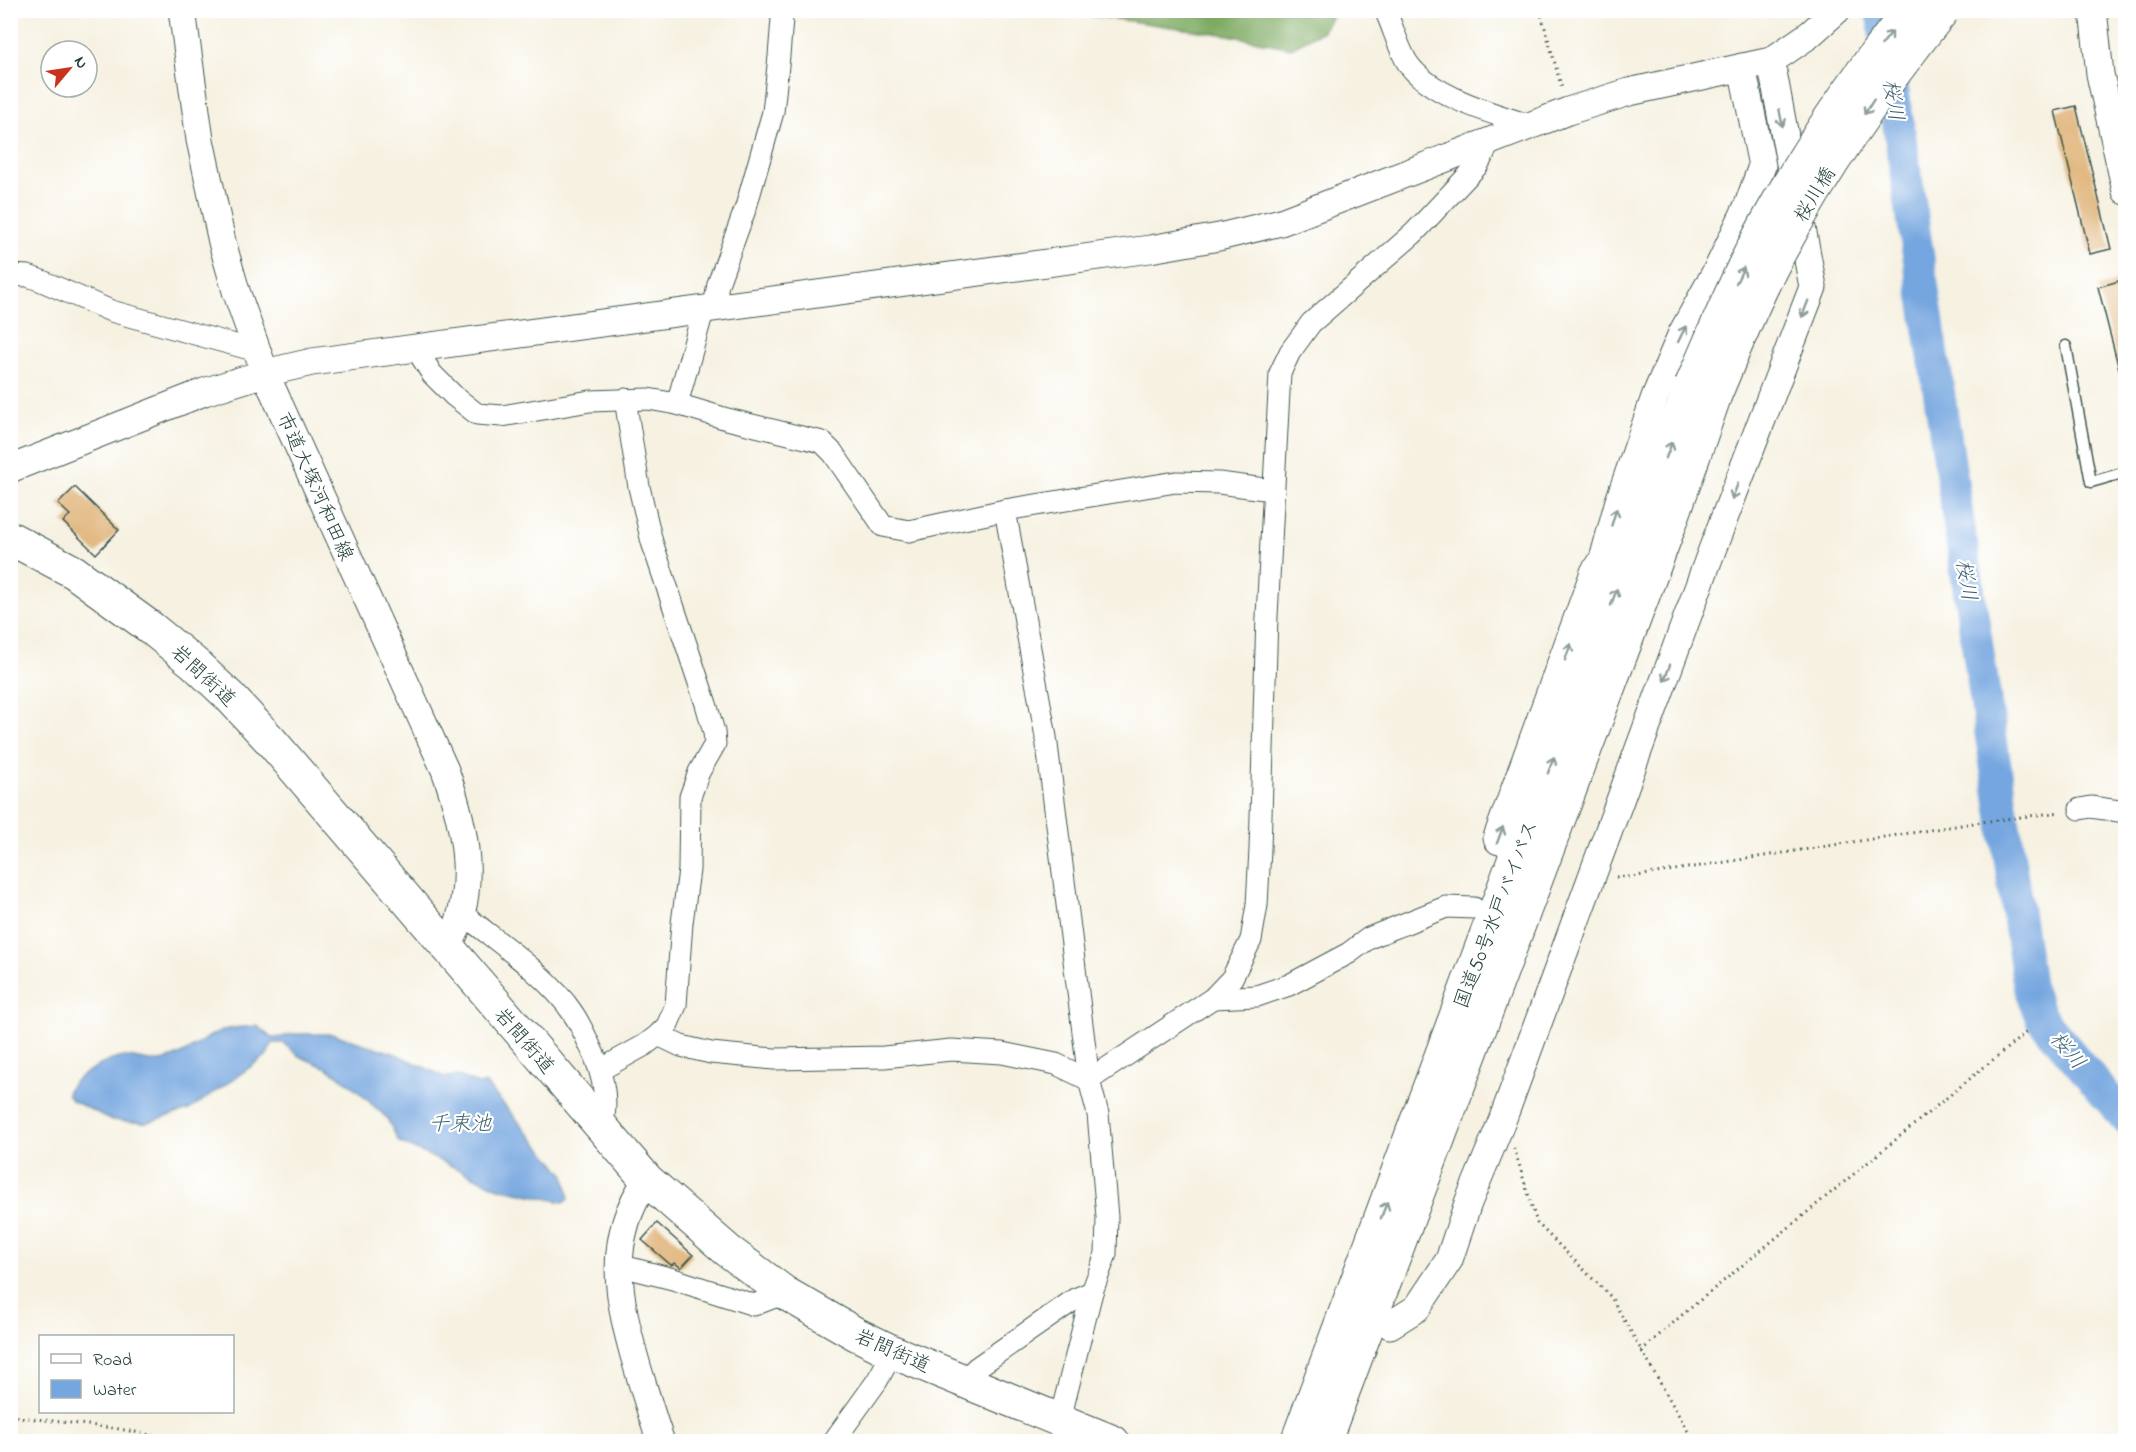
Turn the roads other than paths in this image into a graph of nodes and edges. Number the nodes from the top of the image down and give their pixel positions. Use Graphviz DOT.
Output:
graph roads {
  1 [pos="182,10"];
  2 [pos="780,10"];
  3 [pos="1385,10"];
  4 [pos="1837,10"];
  5 [pos="1910,10"];
  6 [pos="1943,10"];
  7 [pos="2093,10"];
  8 [pos="1771,61"];
  9 [pos="1742,67"];
  10 [pos="1529,125"];
  11 [pos="1491,140"];
  12 [pos="2126,190"];
  13 [pos="10,275"];
  14 [pos="709,307"];
  15 [pos="2066,346"];
  16 [pos="415,347"];
  17 [pos="261,362"];
  18 [pos="1703,391"];
  19 [pos="626,399"];
  20 [pos="677,404"];
  21 [pos="10,469"];
  22 [pos="2126,472"];
  23 [pos="1272,490"];
  24 [pos="1005,510"];
  25 [pos="1655,524"];
  26 [pos="10,538"];
  27 [pos="1597,573"];
  28 [pos="2080,809"];
  29 [pos="2126,812"];
  30 [pos="1474,908"];
  31 [pos="462,913"];
  32 [pos="447,949"];
  33 [pos="1213,998"];
  34 [pos="658,1035"];
  35 [pos="1461,1041"];
  36 [pos="600,1070"];
  37 [pos="1089,1080"];
  38 [pos="601,1129"];
  39 [pos="647,1180"];
  40 [pos="618,1265"];
  41 [pos="1092,1292"];
  42 [pos="785,1293"];
  43 [pos="1390,1325"];
  44 [pos="893,1352"];
  45 [pos="964,1381"];
  46 [pos="1060,1419"];
  47 [pos="661,1442"];
  48 [pos="832,1442"];
  49 [pos="1113,1442"];
  50 [pos="1276,1442"];
  51 [pos="1297,1442"];
  52 [pos="1323,1442"];
  53 [pos="1343,1442"];
  1 -- 17 [label="street, 市道大塚河和田線"];
  2 -- 14 [label="street"];
  3 -- 10 [label="street"];
  4 -- 8 [label="street"];
  18 -- 5 [label="main road, 桜川橋, one-way, bridge"];
  6 -- 18 [label="main road, 桜川橋, one-way, bridge"];
  7 -- 12 [label="street"];
  8 -- 9 [label="street"];
  8 -- 43 [label="street, one-way"];
  9 -- 10 [label="street"];
  27 -- 9 [label="street, one-way"];
  10 -- 11 [label="street"];
  11 -- 14 [label="street"];
  11 -- 23 [label="street"];
  13 -- 17 [label="street"];
  14 -- 16 [label="street"];
  14 -- 20 [label="street"];
  15 -- 22 [label="lane"];
  16 -- 17 [label="street"];
  16 -- 19 [label="street"];
  17 -- 21 [label="street"];
  17 -- 31 [label="street, 市道大塚河和田線"];
  18 -- 25 [label="main road, 国道50号水戸バイパス"];
  19 -- 20 [label="street"];
  19 -- 34 [label="street"];
  20 -- 24 [label="street"];
  23 -- 24 [label="street"];
  23 -- 33 [label="street"];
  24 -- 37 [label="street"];
  25 -- 27 [label="main road"];
  25 -- 35 [label="main road, 国道50号水戸バイパス"];
  25 -- 43 [label="main road"];
  26 -- 32 [label="main road, 岩間街道"];
  30 -- 27 [label="main road, one-way"];
  28 -- 29 [label="street"];
  30 -- 33 [label="street"];
  30 -- 50 [label="main road"];
  31 -- 32 [label="street, 市道大塚河和田線"];
  31 -- 36 [label="street"];
  32 -- 38 [label="main road, 岩間街道"];
  33 -- 37 [label="street"];
  34 -- 36 [label="street"];
  34 -- 37 [label="street"];
  51 -- 35 [label="main road, 国道50号水戸バイパス, one-way"];
  35 -- 52 [label="main road, 国道50号水戸バイパス"];
  36 -- 38 [label="street"];
  37 -- 41 [label="street"];
  38 -- 39 [label="main road, 岩間街道"];
  39 -- 40 [label="street"];
  39 -- 42 [label="main road, 岩間街道"];
  40 -- 42 [label="street"];
  40 -- 47 [label="street"];
  41 -- 45 [label="street"];
  41 -- 46 [label="street"];
  42 -- 44 [label="main road, 岩間街道"];
  43 -- 53 [label="main road"];
  44 -- 45 [label="main road, 岩間街道"];
  44 -- 48 [label="street"];
  45 -- 46 [label="main road, 岩間街道"];
  46 -- 49 [label="main road, 岩間街道"];
}
